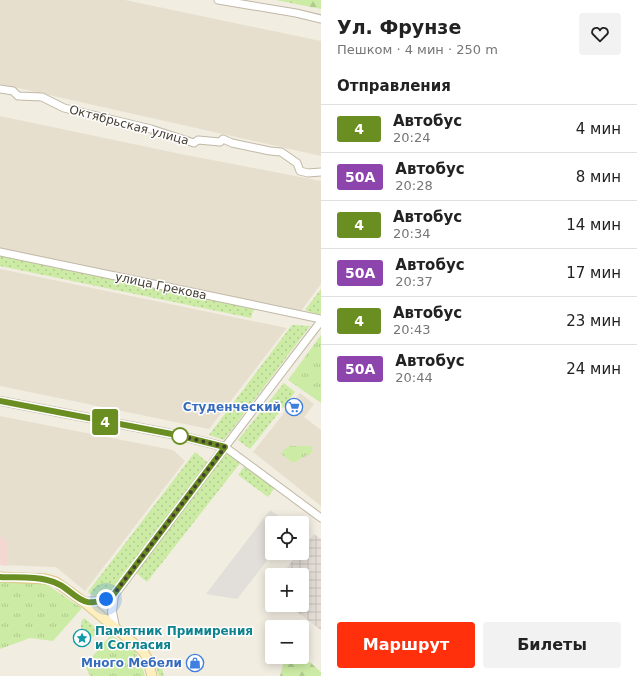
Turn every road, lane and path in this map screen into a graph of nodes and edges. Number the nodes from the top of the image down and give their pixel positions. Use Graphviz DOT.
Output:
graph roads {
  1 [pos="218,0"];
  2 [pos="321,19"];
  3 [pos="0,89"];
  4 [pos="321,172"];
  5 [pos="0,252"];
  6 [pos="321,320"];
  7 [pos="0,401"];
  8 [pos="225,447"];
  9 [pos="321,518"];
  10 [pos="0,578"];
  11 [pos="114,594"];
  12 [pos="84,602"];
  13 [pos="114,627"];
  14 [pos="152,676"];
  1 -- 2 [label="street"];
  3 -- 4 [label="street, Октябрьская улица"];
  5 -- 6 [label="street, улица Грекова"];
  6 -- 8 [label="street"];
  7 -- 8 [label="street"];
  8 -- 9 [label="street"];
  8 -- 11 [label="street"];
  10 -- 12 [label="main road"];
  11 -- 12 [label="street"];
  11 -- 13 [label="street"];
  12 -- 13 [label="main road"];
  13 -- 14 [label="main road"];
}
